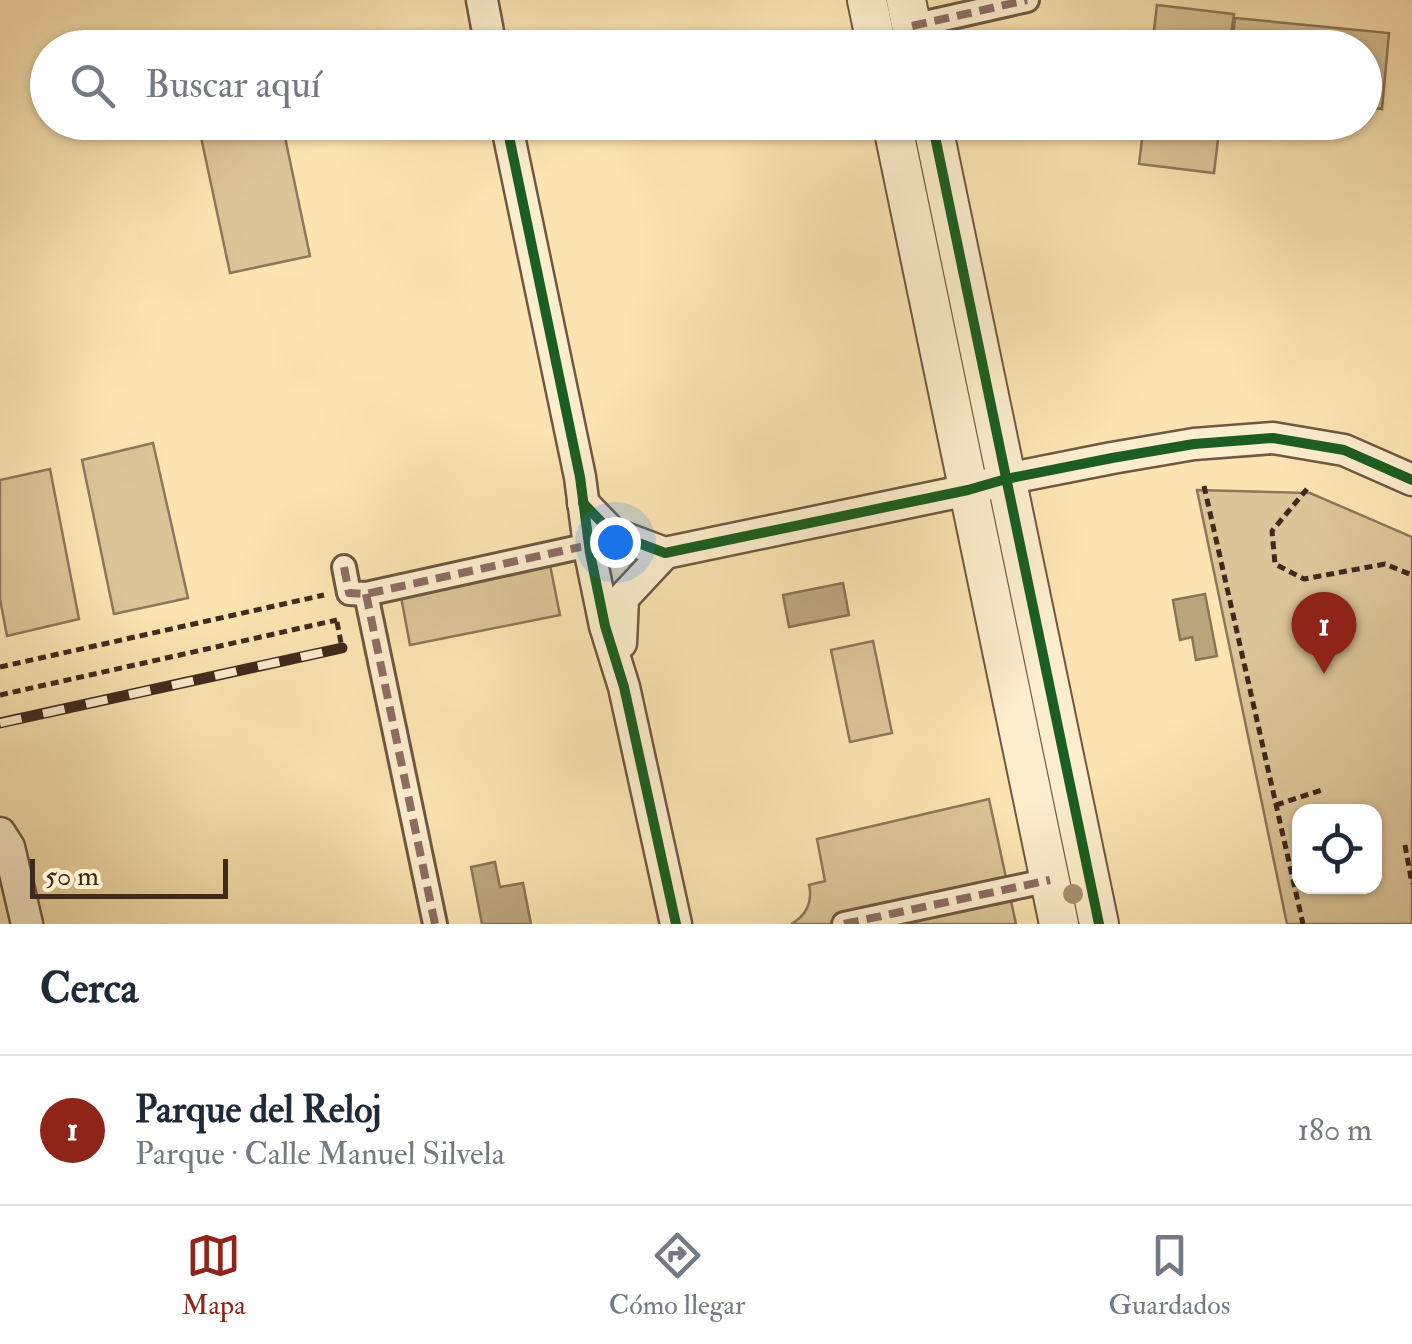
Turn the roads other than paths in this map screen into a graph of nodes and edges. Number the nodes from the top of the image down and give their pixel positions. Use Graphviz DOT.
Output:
graph roads {
  1 [pos="482,0"];
  2 [pos="867,0"];
  3 [pos="1027,0"];
  4 [pos="911,24"];
  5 [pos="488,30"];
  6 [pos="873,30"];
  7 [pos="510,140"];
  8 [pos="896,140"];
  9 [pos="936,140"];
  10 [pos="1006,479"];
  11 [pos="1412,480"];
  12 [pos="968,490"];
  13 [pos="583,503"];
  14 [pos="589,545"];
  15 [pos="665,553"];
  16 [pos="624,687"];
  17 [pos="0,834"];
  18 [pos="1050,880"];
  19 [pos="26,924"];
  20 [pos="436,924"];
  21 [pos="676,924"];
  22 [pos="844,924"];
  23 [pos="1059,924"];
  24 [pos="1099,924"];
  1 -- 5 [label="street"];
  2 -- 6 [label="street"];
  3 -- 4 [label="street"];
  7 -- 13 [label="street"];
  8 -- 12 [label="street"];
  9 -- 10 [label="street"];
  10 -- 11 [label="street"];
  10 -- 12 [label="street"];
  10 -- 24 [label="street"];
  12 -- 15 [label="street"];
  12 -- 18 [label="street"];
  13 -- 14 [label="street"];
  13 -- 15 [label="street"];
  14 -- 16 [label="street"];
  14 -- 20 [label="street"];
  15 -- 16 [label="street"];
  16 -- 21 [label="street"];
  17 -- 19 [label="street"];
  18 -- 22 [label="street"];
  18 -- 23 [label="street"];
}
